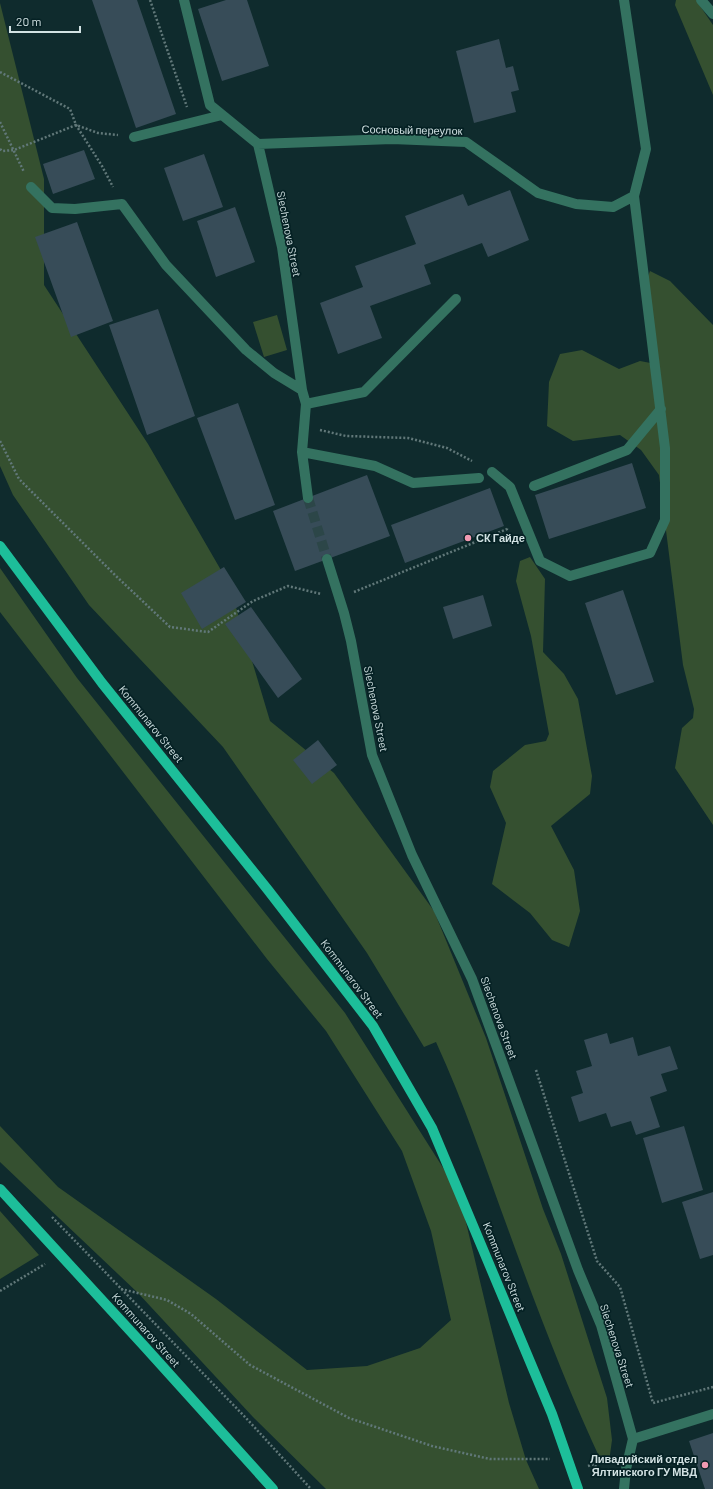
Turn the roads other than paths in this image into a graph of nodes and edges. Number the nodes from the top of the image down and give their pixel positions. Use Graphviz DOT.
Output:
graph roads {
  1 [pos="184,0"];
  2 [pos="624,0"];
  3 [pos="701,0"];
  4 [pos="713,14"];
  5 [pos="222,115"];
  6 [pos="134,137"];
  7 [pos="258,144"];
  8 [pos="31,187"];
  9 [pos="634,196"];
  10 [pos="456,299"];
  11 [pos="302,390"];
  12 [pos="306,404"];
  13 [pos="660,409"];
  14 [pos="302,452"];
  15 [pos="492,472"];
  16 [pos="479,478"];
  17 [pos="534,486"];
  18 [pos="308,498"];
  19 [pos="0,546"];
  20 [pos="327,559"];
  21 [pos="0,1189"];
  22 [pos="713,1414"];
  23 [pos="633,1439"];
  24 [pos="274,1489"];
  25 [pos="578,1489"];
  26 [pos="624,1489"];
  1 -- 5 [label="street"];
  2 -- 9 [label="street"];
  3 -- 4 [label="street"];
  5 -- 6 [label="street"];
  5 -- 7 [label="street"];
  7 -- 9 [label="street, Сосновый переулок"];
  7 -- 11 [label="street, Siechenova Street"];
  8 -- 11 [label="street"];
  9 -- 13 [label="street"];
  10 -- 12 [label="street"];
  11 -- 12 [label="street, Siechenova Street"];
  12 -- 14 [label="street, Siechenova Street"];
  13 -- 15 [label="street"];
  13 -- 17 [label="street"];
  14 -- 16 [label="street"];
  14 -- 18 [label="street, Siechenova Street"];
  19 -- 25 [label="main road, Kommunarov Street"];
  20 -- 23 [label="street, Siechenova Street"];
  21 -- 24 [label="main road, Kommunarov Street"];
  22 -- 23 [label="street"];
  23 -- 26 [label="street, Siechenova Street"];
}
